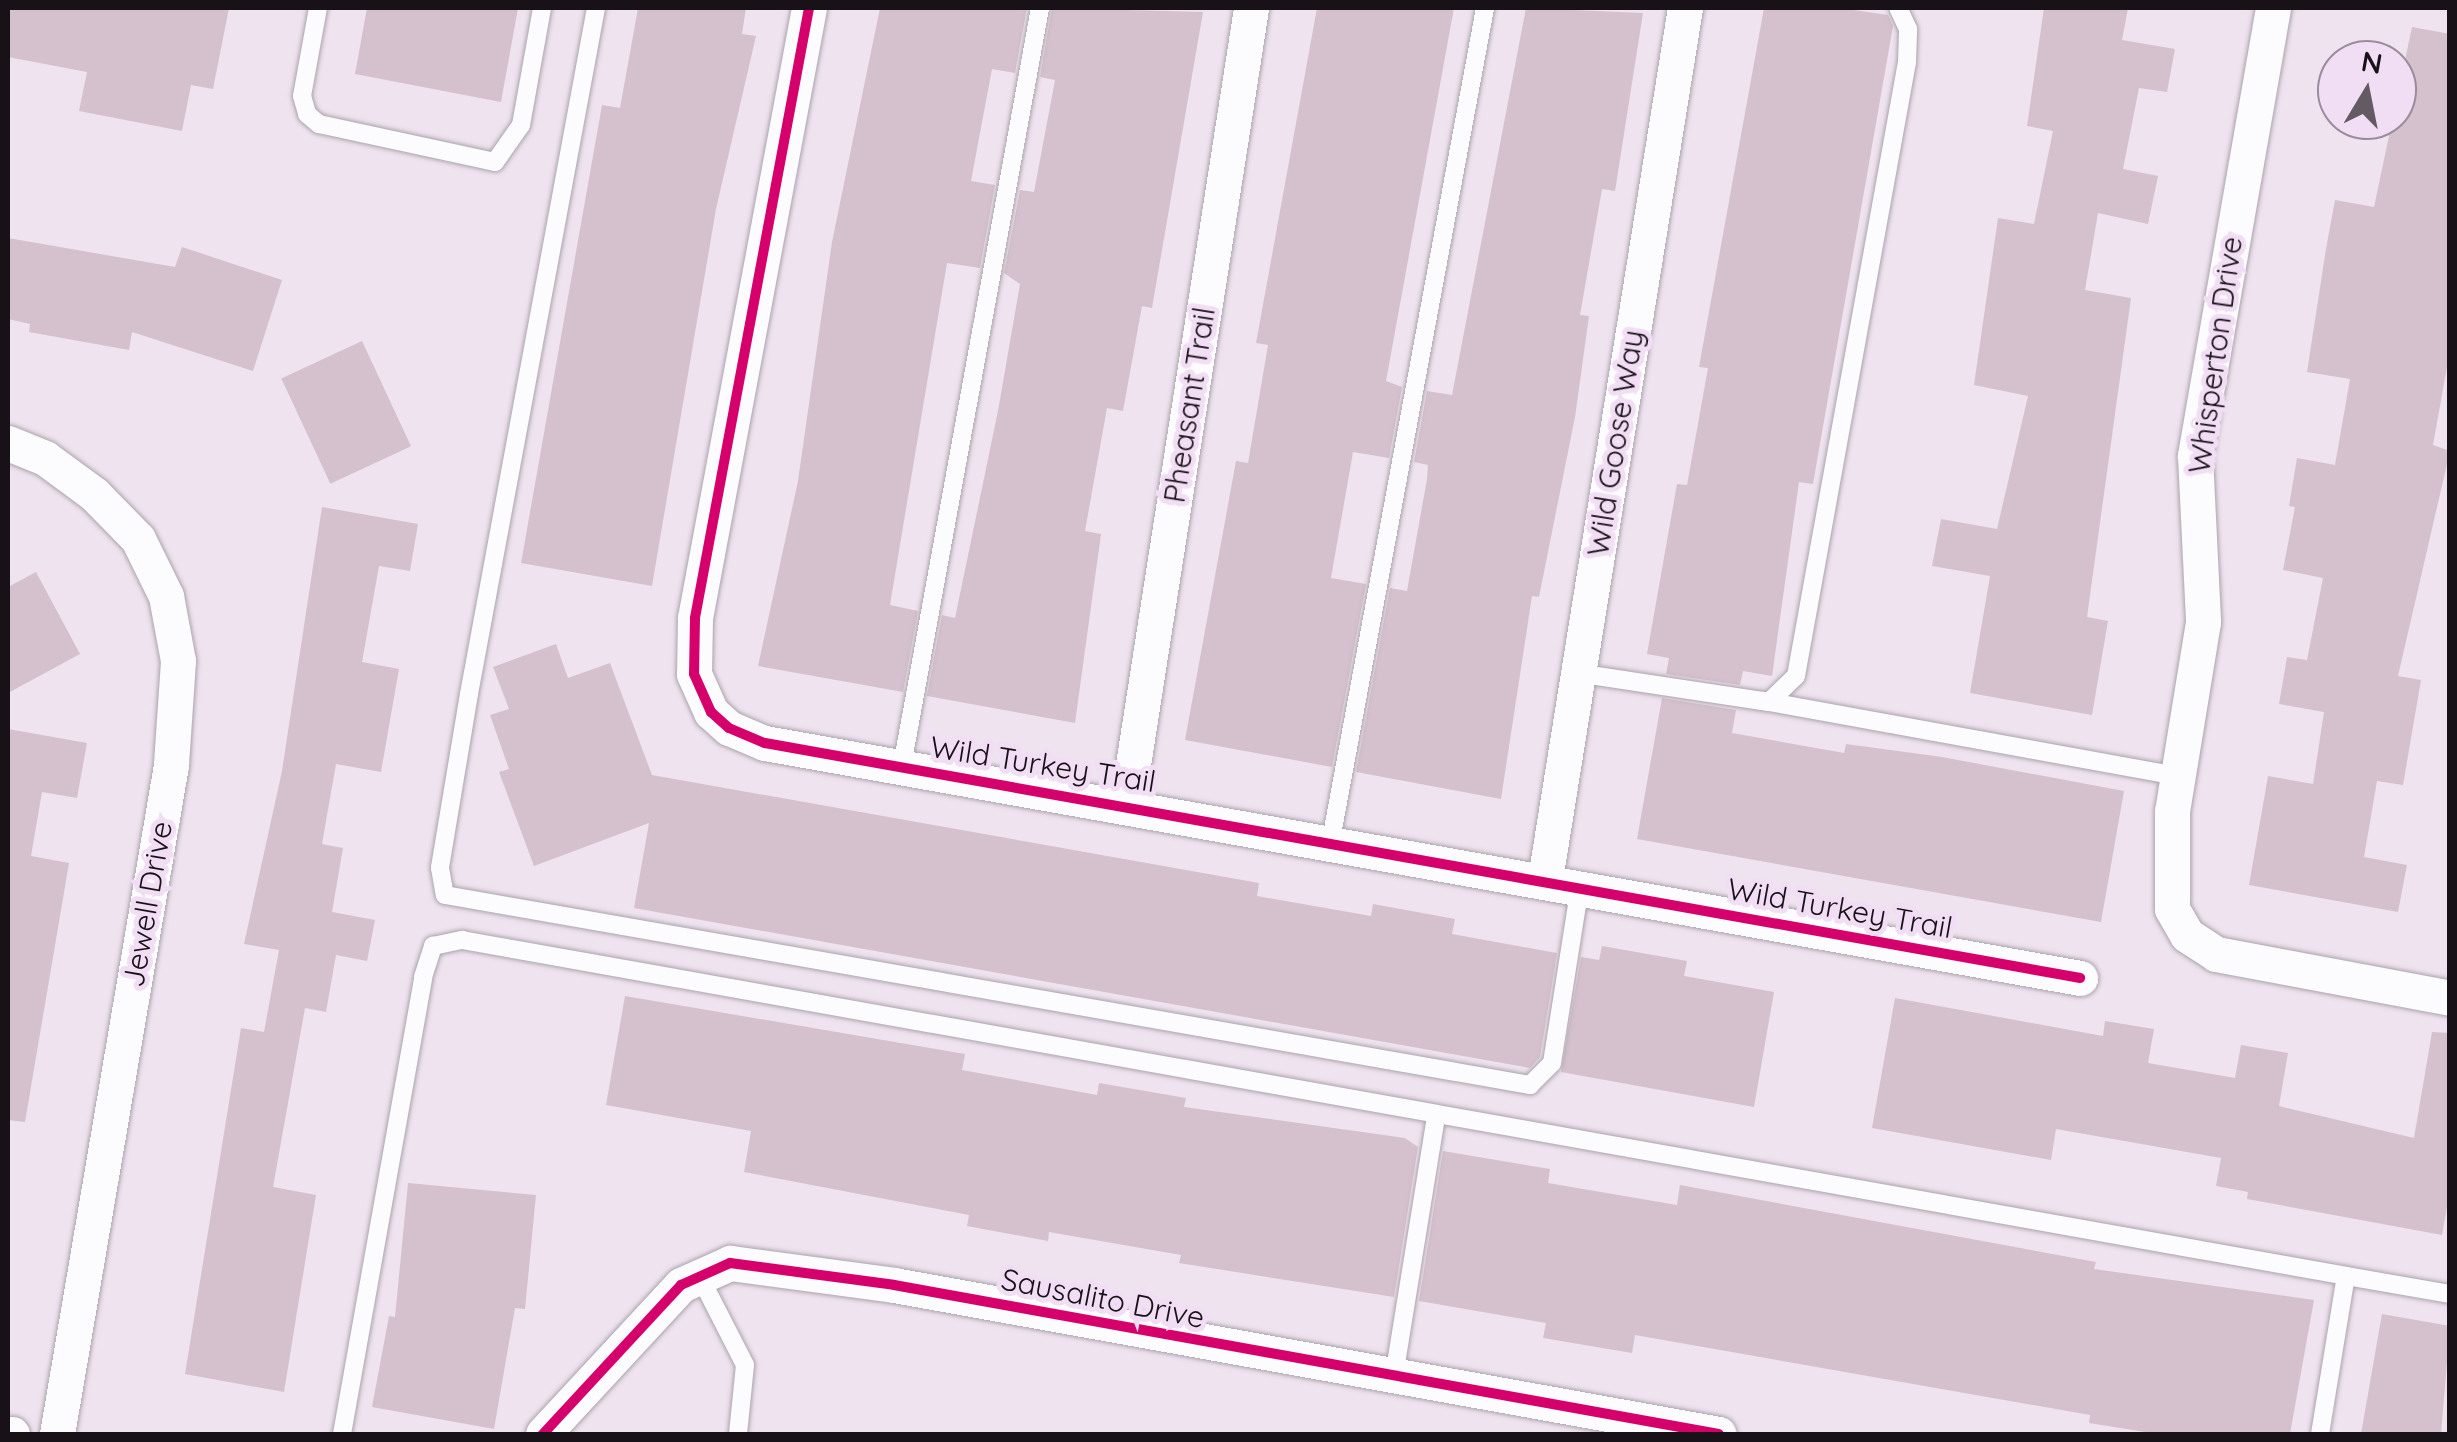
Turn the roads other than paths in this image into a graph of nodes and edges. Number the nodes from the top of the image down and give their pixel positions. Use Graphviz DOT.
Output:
graph roads {
  1 [pos="318,8"];
  2 [pos="542,8"];
  3 [pos="596,8"];
  4 [pos="809,8"];
  5 [pos="1040,8"];
  6 [pos="1251,8"];
  7 [pos="1485,8"];
  8 [pos="1685,8"];
  9 [pos="1898,8"];
  10 [pos="2273,8"];
  11 [pos="8,443"];
  12 [pos="1578,673"];
  13 [pos="1763,701"];
  14 [pos="902,766"];
  15 [pos="2177,776"];
  16 [pos="1127,803"];
  17 [pos="1331,840"];
  18 [pos="1545,879"];
  19 [pos="1580,885"];
  20 [pos="2080,978"];
  21 [pos="2450,998"];
  22 [pos="1436,1116"];
  23 [pos="700,1275"];
  24 [pos="2346,1276"];
  25 [pos="2450,1294"];
  26 [pos="1394,1376"];
  27 [pos="57,1434"];
  28 [pos="342,1434"];
  29 [pos="543,1434"];
  30 [pos="738,1434"];
  31 [pos="1719,1434"];
  32 [pos="2320,1434"];
  1 -- 2 [label="lane"];
  3 -- 19 [label="lane"];
  4 -- 14 [label="street, Wild Turkey Trail"];
  5 -- 14 [label="lane"];
  6 -- 16 [label="street, Pheasant Trail"];
  7 -- 17 [label="lane"];
  8 -- 12 [label="street, Wild Goose Way"];
  9 -- 13 [label="lane"];
  10 -- 15 [label="street, Whisperton Drive"];
  11 -- 27 [label="street, Jewell Drive"];
  12 -- 13 [label="lane"];
  12 -- 18 [label="street, Wild Goose Way"];
  13 -- 15 [label="lane"];
  14 -- 16 [label="street, Wild Turkey Trail"];
  15 -- 21 [label="street, Whisperton Drive"];
  16 -- 17 [label="street, Wild Turkey Trail"];
  17 -- 18 [label="street, Wild Turkey Trail"];
  18 -- 19 [label="street, Wild Turkey Trail"];
  19 -- 20 [label="street, Wild Turkey Trail"];
  22 -- 24 [label="lane"];
  22 -- 26 [label="lane"];
  22 -- 28 [label="lane"];
  23 -- 26 [label="street, Sausalito Drive"];
  23 -- 29 [label="street, Sausalito Drive"];
  23 -- 30 [label="lane"];
  24 -- 25 [label="lane"];
  24 -- 32 [label="lane"];
  26 -- 31 [label="street, Sausalito Drive"];
}
